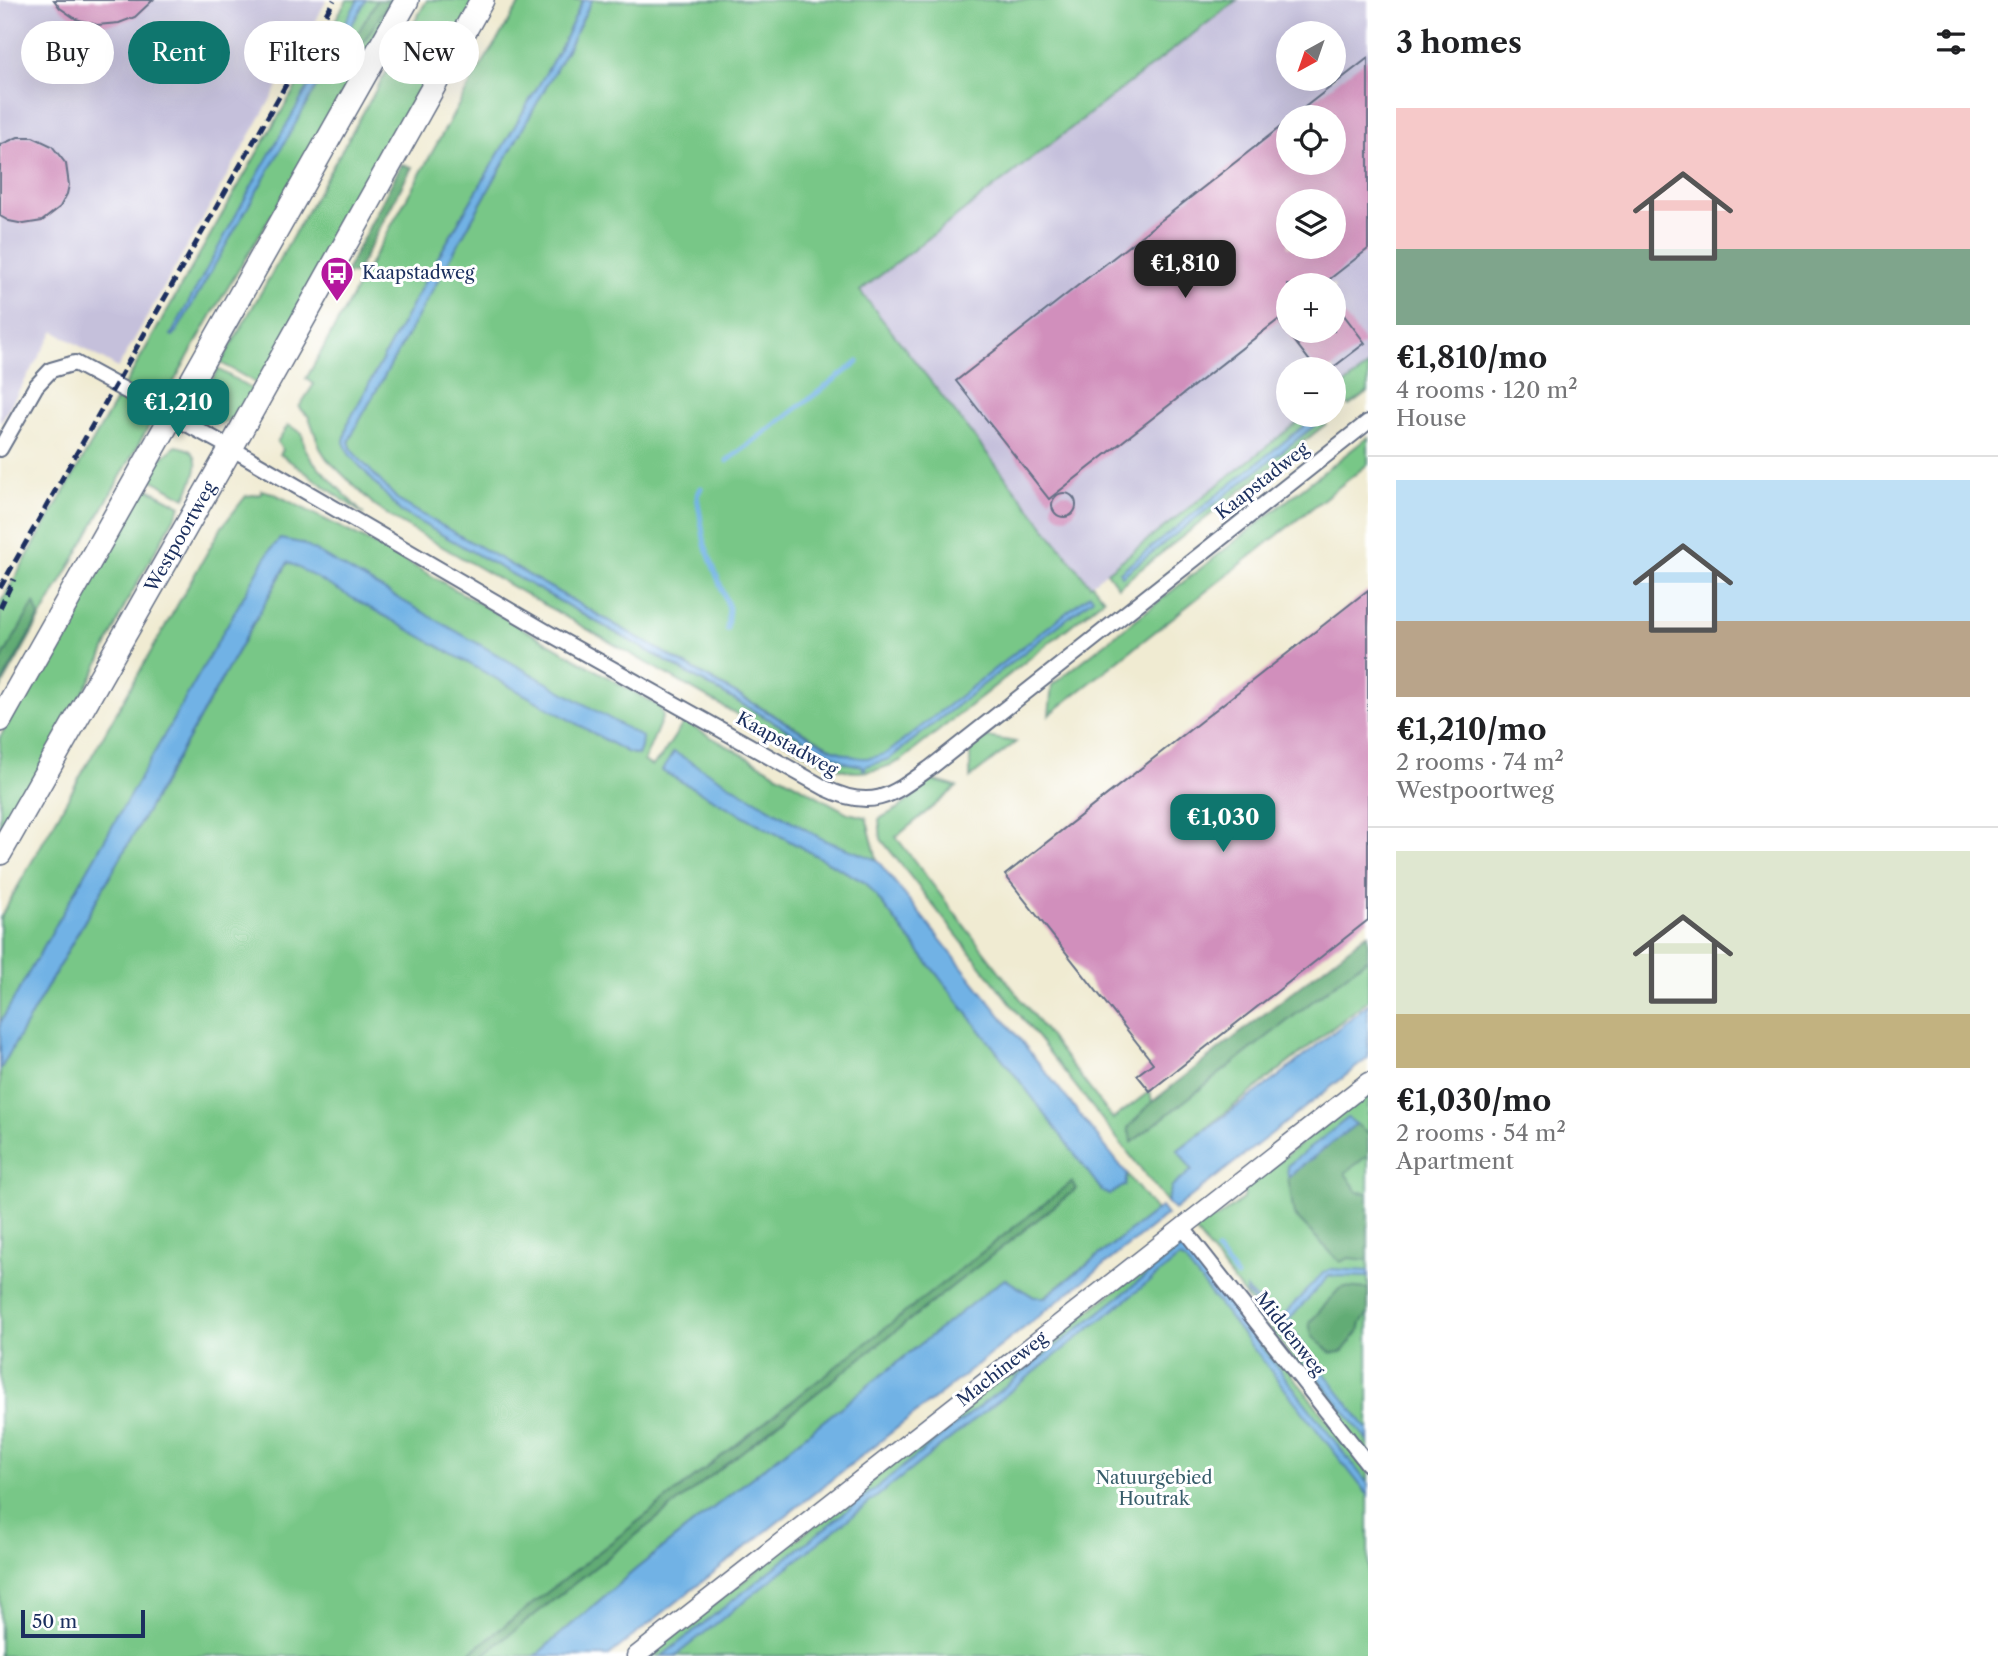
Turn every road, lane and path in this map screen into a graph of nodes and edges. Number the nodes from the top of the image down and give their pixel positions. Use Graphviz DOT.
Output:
graph roads {
  1 [pos="407,0"];
  2 [pos="482,0"];
  3 [pos="173,415"];
  4 [pos="1368,422"];
  5 [pos="0,449"];
  6 [pos="231,449"];
  7 [pos="0,720"];
  8 [pos="0,853"];
  9 [pos="1368,1082"];
  10 [pos="1182,1227"];
  11 [pos="1368,1465"];
  12 [pos="636,1656"];
  1 -- 3 [label="main road"];
  2 -- 6 [label="main road, Westpoortweg"];
  3 -- 5 [label="street, Kaapstadweg"];
  3 -- 6 [label="street, Kaapstadweg"];
  3 -- 7 [label="main road"];
  4 -- 6 [label="street, Kaapstadweg"];
  6 -- 8 [label="main road, Westpoortweg"];
  9 -- 10 [label="street, Machineweg"];
  10 -- 11 [label="street, Middenweg"];
  10 -- 12 [label="street, Machineweg"];
}
